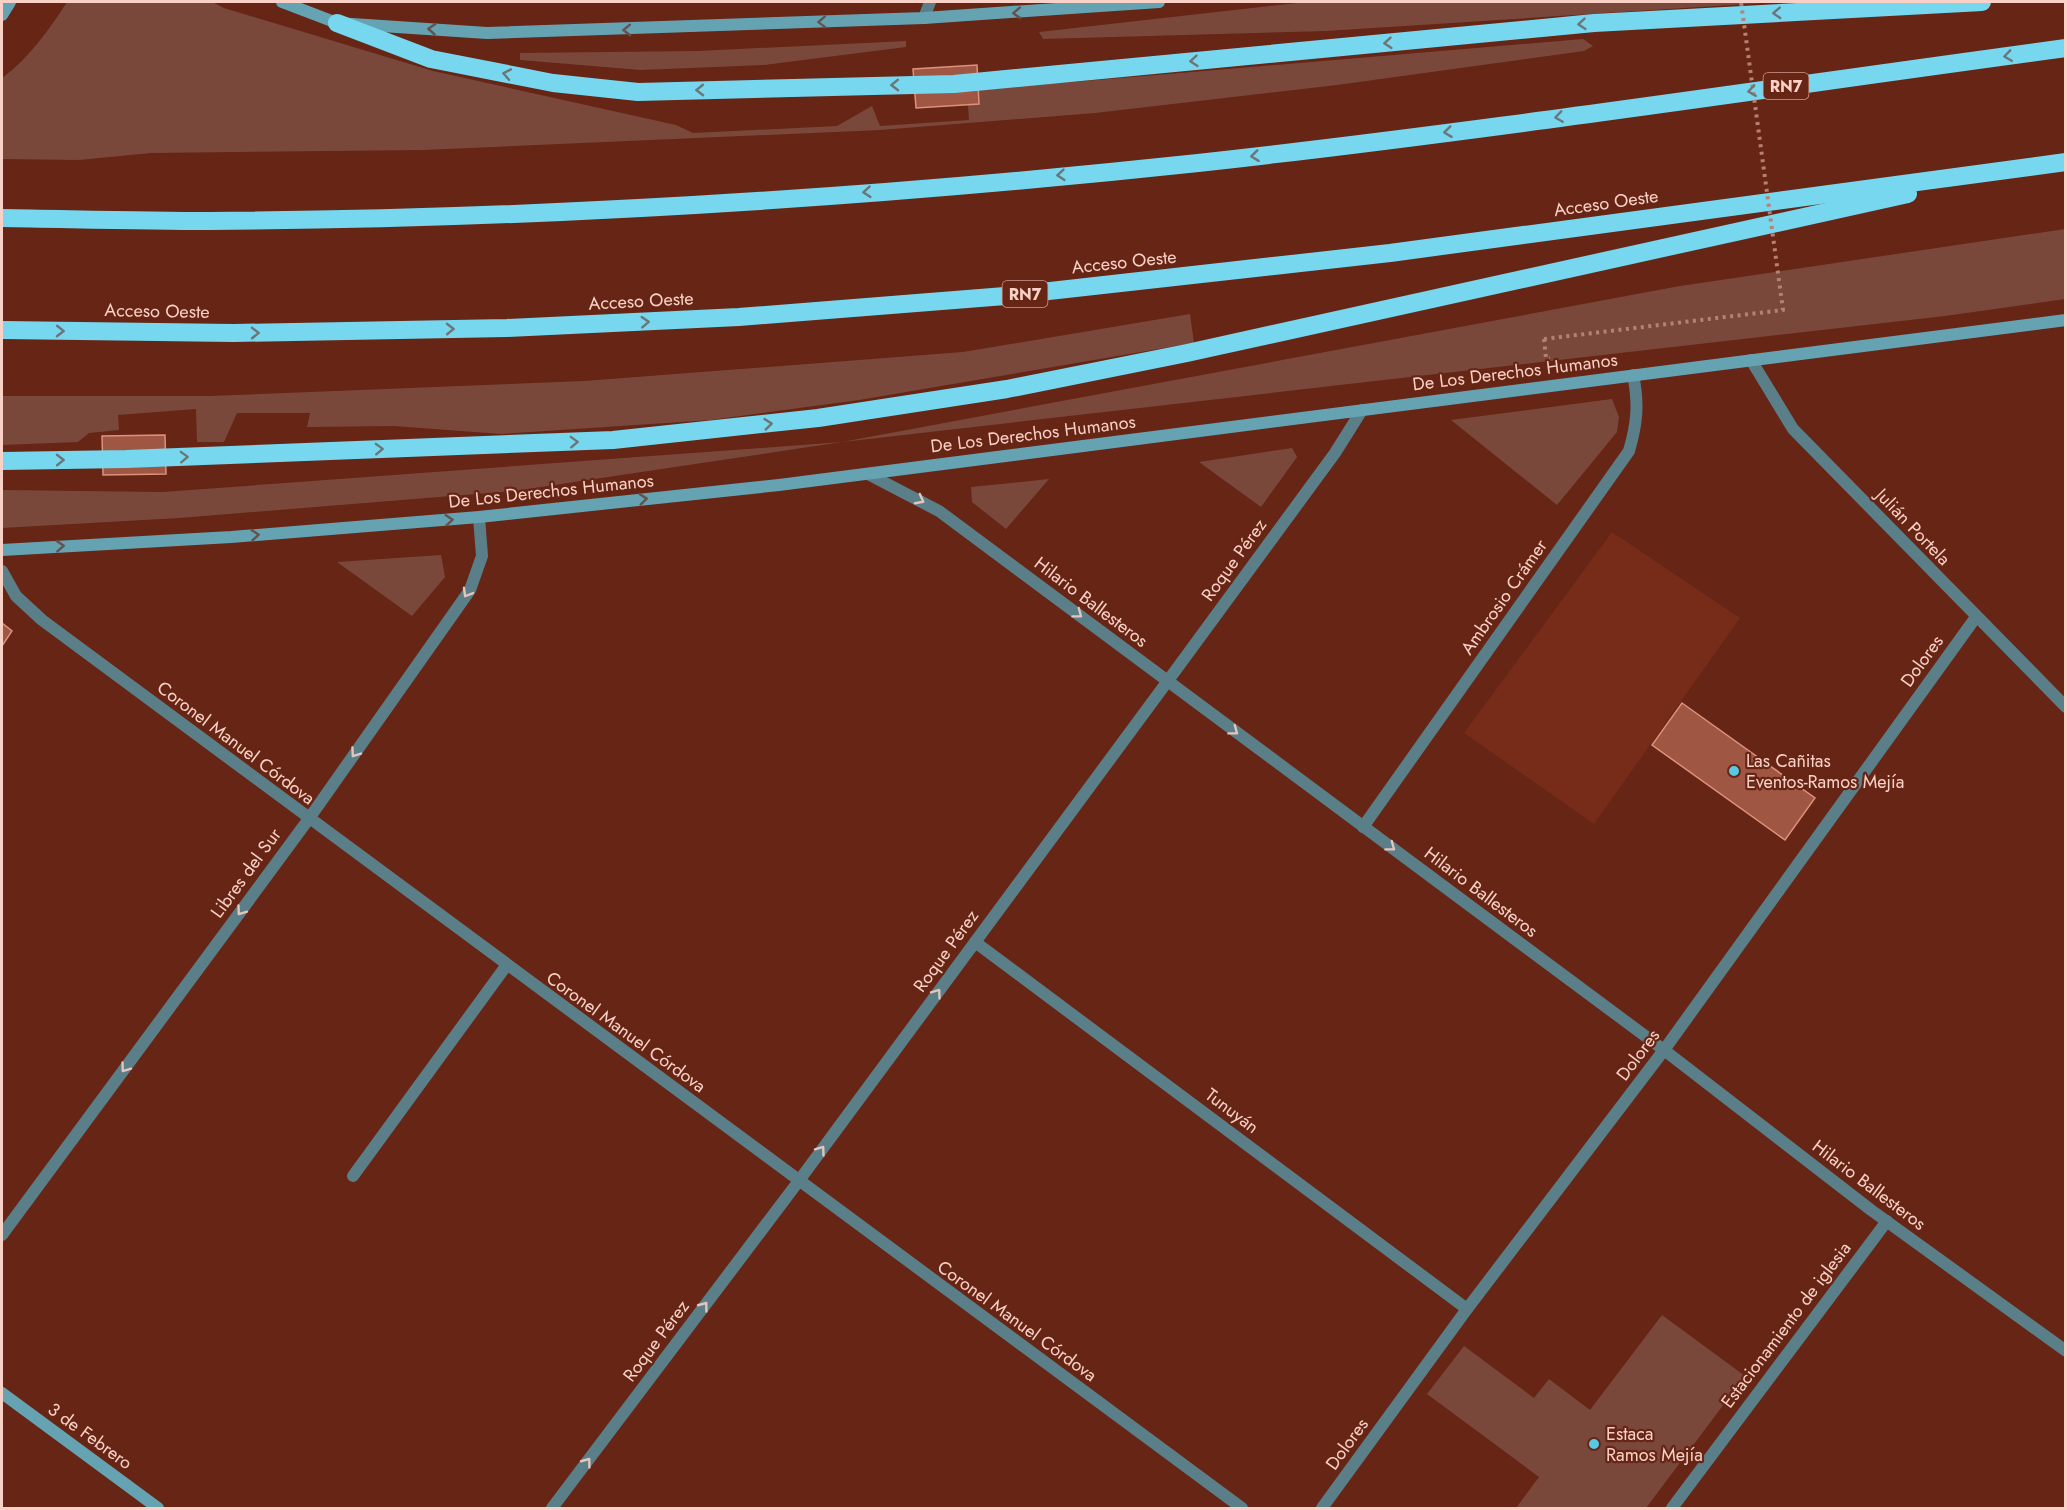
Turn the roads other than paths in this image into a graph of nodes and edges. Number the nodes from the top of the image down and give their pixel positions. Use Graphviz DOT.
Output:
graph roads {
  1 [pos="10,2"];
  2 [pos="282,2"];
  3 [pos="930,2"];
  4 [pos="1159,2"];
  5 [pos="1982,2"];
  6 [pos="2,15"];
  7 [pos="924,18"];
  8 [pos="337,23"];
  9 [pos="2066,48"];
  10 [pos="2066,162"];
  11 [pos="2041,165"];
  12 [pos="2,218"];
  13 [pos="2066,320"];
  14 [pos="2,330"];
  15 [pos="1751,360"];
  16 [pos="1634,375"];
  17 [pos="1362,410"];
  18 [pos="2,461"];
  19 [pos="868,474"];
  20 [pos="479,517"];
  21 [pos="2,550"];
  22 [pos="2,572"];
  23 [pos="1976,617"];
  24 [pos="1167,682"];
  25 [pos="2066,707"];
  26 [pos="308,820"];
  27 [pos="1363,827"];
  28 [pos="975,942"];
  29 [pos="506,966"];
  30 [pos="1664,1050"];
  31 [pos="353,1176"];
  32 [pos="798,1182"];
  33 [pos="1887,1221"];
  34 [pos="2,1235"];
  35 [pos="1467,1309"];
  36 [pos="2066,1351"];
  37 [pos="2,1393"];
  38 [pos="158,1509"];
  39 [pos="552,1509"];
  40 [pos="1242,1509"];
  41 [pos="1322,1509"];
  42 [pos="1672,1509"];
  1 -- 6 [label="street"];
  2 -- 8 [label="street"];
  3 -- 7 [label="street"];
  4 -- 7 [label="street, one-way"];
  5 -- 8 [label="highway, one-way"];
  7 -- 8 [label="street, one-way"];
  9 -- 12 [label="highway, RN7, one-way"];
  10 -- 11 [label="highway, Acceso Oeste / RN7"];
  14 -- 11 [label="highway, Acceso Oeste / RN7, one-way"];
  18 -- 11 [label="highway, one-way"];
  13 -- 15 [label="street, De Los Derechos Humanos"];
  15 -- 16 [label="street, De Los Derechos Humanos"];
  15 -- 23 [label="street, Julián Portela"];
  16 -- 17 [label="street, De Los Derechos Humanos"];
  16 -- 27 [label="street, Ambrosio Crámer"];
  17 -- 19 [label="street, De Los Derechos Humanos"];
  17 -- 24 [label="street, Roque Pérez"];
  20 -- 19 [label="street, De Los Derechos Humanos, one-way"];
  19 -- 24 [label="street, Hilario Ballesteros, one-way"];
  21 -- 20 [label="street, De Los Derechos Humanos, one-way"];
  20 -- 26 [label="street, Libres del Sur, one-way"];
  22 -- 26 [label="street, Coronel Manuel Córdova"];
  23 -- 25 [label="street, Julián Portela"];
  23 -- 30 [label="street, Dolores"];
  24 -- 27 [label="street, Hilario Ballesteros, one-way"];
  24 -- 28 [label="street, Roque Pérez"];
  26 -- 29 [label="street, Coronel Manuel Córdova"];
  26 -- 34 [label="street, Libres del Sur, one-way"];
  27 -- 30 [label="street, Hilario Ballesteros, one-way"];
  32 -- 28 [label="street, Roque Pérez, one-way"];
  28 -- 35 [label="street, Tunuyán"];
  29 -- 31 [label="street"];
  29 -- 32 [label="street, Coronel Manuel Córdova"];
  30 -- 33 [label="street, Hilario Ballesteros"];
  30 -- 35 [label="street, Dolores"];
  39 -- 32 [label="street, Roque Pérez, one-way"];
  32 -- 40 [label="street, Coronel Manuel Córdova"];
  33 -- 36 [label="street, Hilario Ballesteros"];
  33 -- 42 [label="street, Estacionamiento de iglesia"];
  35 -- 41 [label="street, Dolores"];
  37 -- 38 [label="street, 3 de Febrero"];
}
